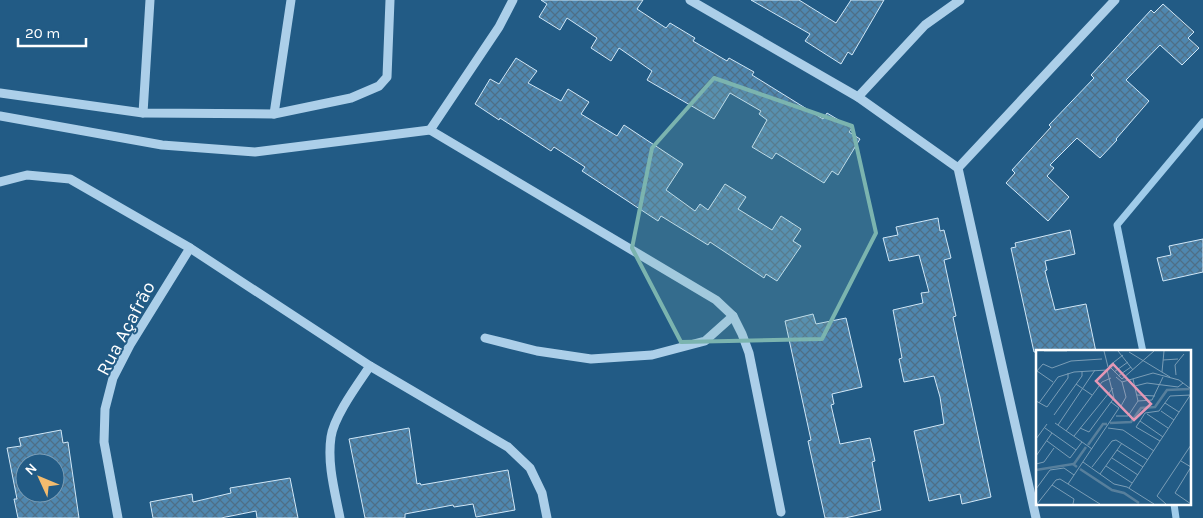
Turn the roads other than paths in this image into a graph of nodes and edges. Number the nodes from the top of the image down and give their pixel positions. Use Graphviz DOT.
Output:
graph roads {
  1 [pos="150,0"];
  2 [pos="291,0"];
  3 [pos="390,0"];
  4 [pos="513,0"];
  5 [pos="690,0"];
  6 [pos="960,0"];
  7 [pos="1115,0"];
  8 [pos="0,93"];
  9 [pos="858,97"];
  10 [pos="143,112"];
  11 [pos="274,114"];
  12 [pos="0,116"];
  13 [pos="430,130"];
  14 [pos="958,168"];
  15 [pos="0,182"];
  16 [pos="190,248"];
  17 [pos="733,316"];
  18 [pos="485,338"];
  19 [pos="370,366"];
  20 [pos="781,512"];
  21 [pos="118,518"];
  22 [pos="340,518"];
  23 [pos="547,518"];
  24 [pos="1036,518"];
  1 -- 10 [label="street"];
  2 -- 11 [label="street"];
  3 -- 11 [label="street"];
  4 -- 13 [label="street"];
  5 -- 9 [label="street"];
  6 -- 9 [label="street"];
  7 -- 14 [label="street"];
  8 -- 10 [label="street"];
  9 -- 14 [label="street"];
  10 -- 11 [label="street"];
  12 -- 13 [label="street"];
  13 -- 17 [label="street"];
  14 -- 24 [label="street"];
  15 -- 16 [label="street"];
  16 -- 19 [label="street"];
  16 -- 21 [label="street, Rua Açafrão"];
  17 -- 18 [label="street"];
  17 -- 20 [label="street"];
  19 -- 22 [label="street"];
  19 -- 23 [label="street"];
}
